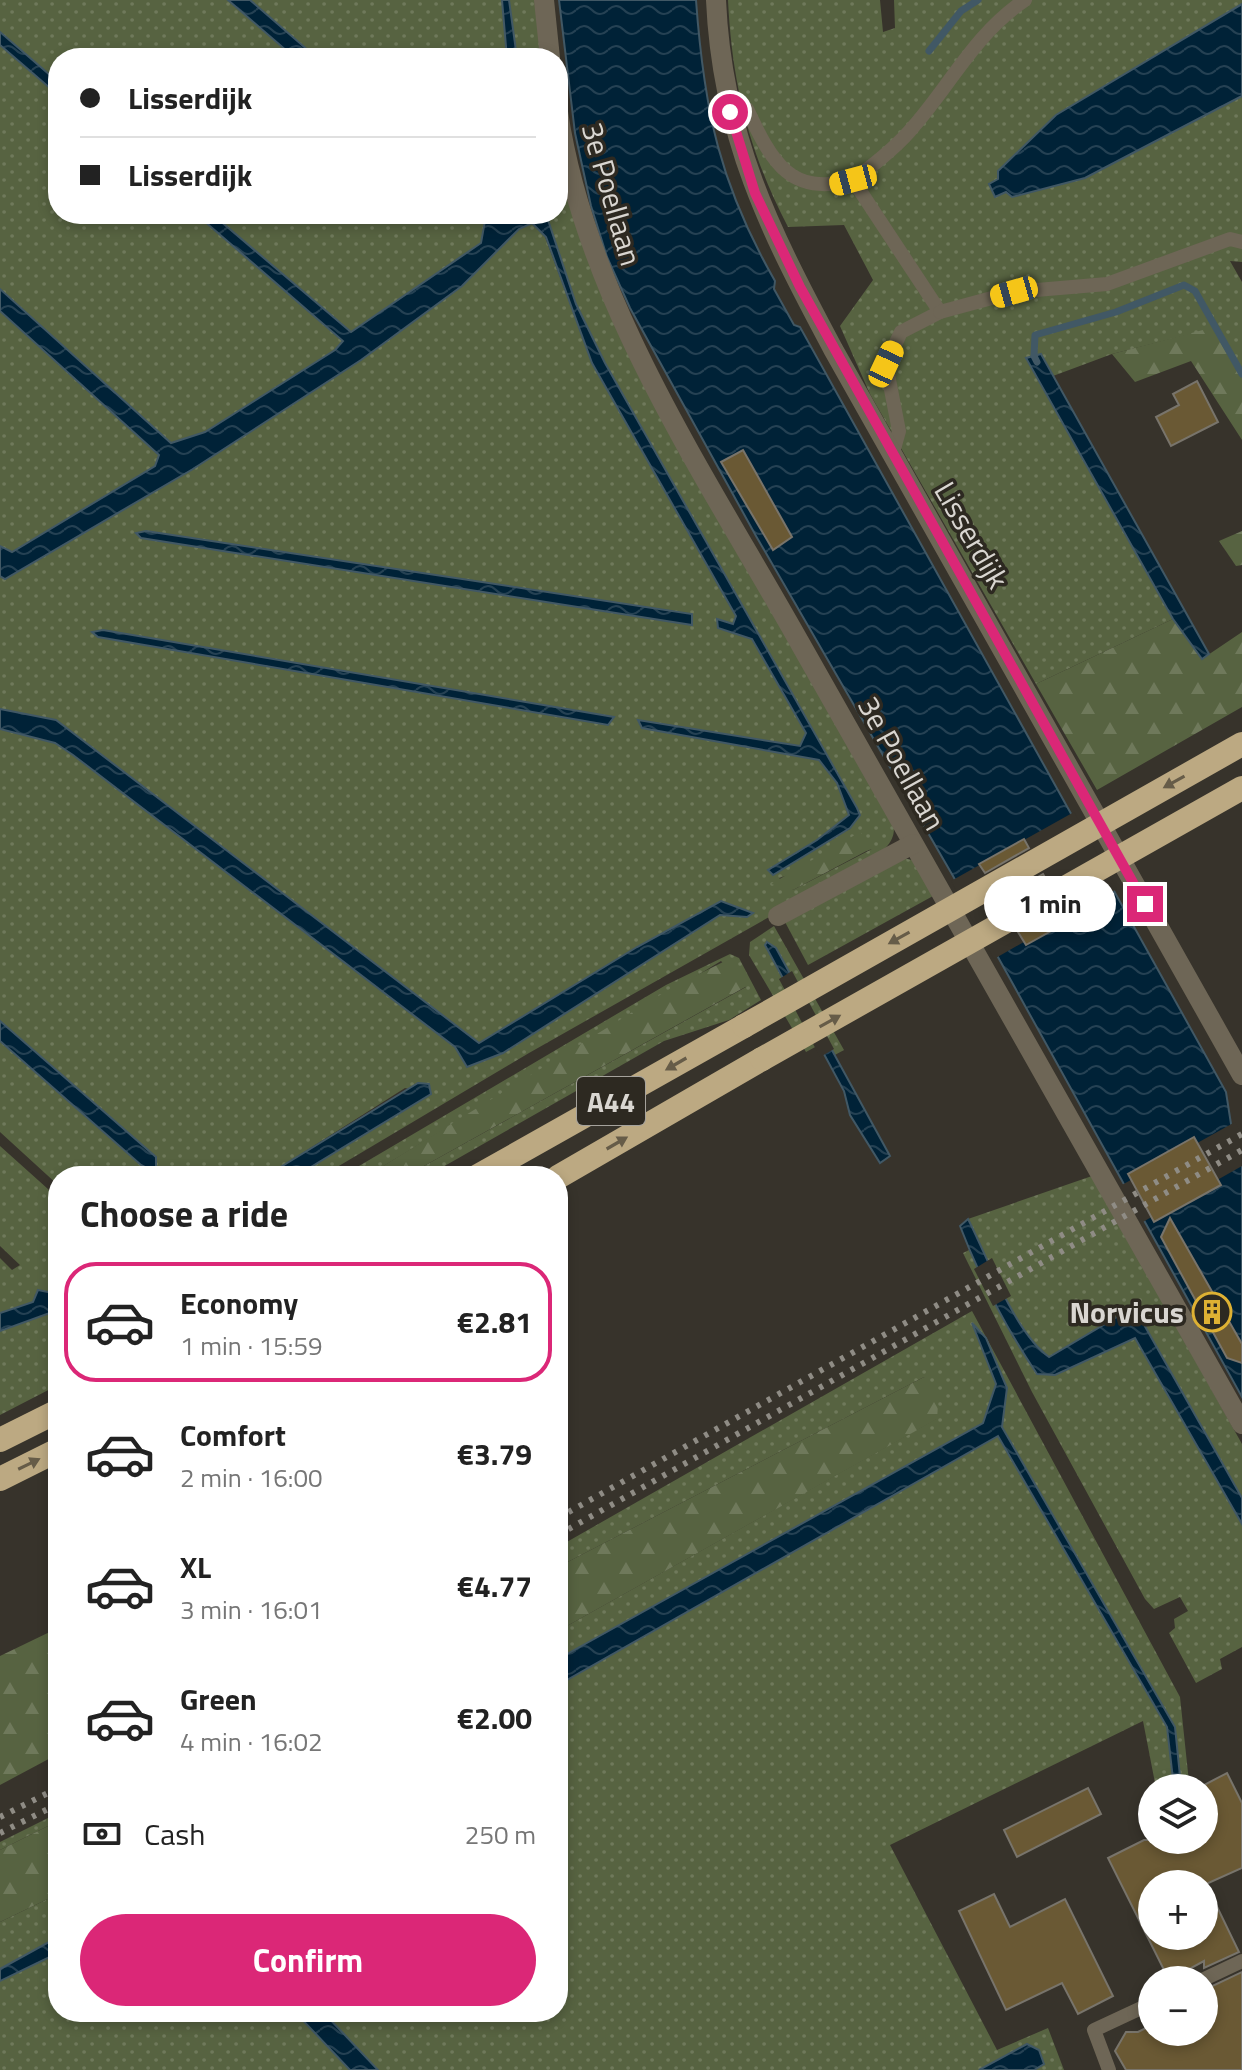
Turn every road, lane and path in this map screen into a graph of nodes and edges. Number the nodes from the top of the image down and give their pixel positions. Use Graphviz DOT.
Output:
graph roads {
  1 [pos="544,0"];
  2 [pos="716,0"];
  3 [pos="1025,0"];
  4 [pos="549,48"];
  5 [pos="728,100"];
  6 [pos="568,158"];
  7 [pos="853,180"];
  8 [pos="1242,242"];
  9 [pos="940,312"];
  10 [pos="892,456"];
  11 [pos="1242,744"];
  12 [pos="1242,788"];
  13 [pos="913,844"];
  14 [pos="778,916"];
  15 [pos="1242,1075"];
  16 [pos="496,1166"];
  17 [pos="568,1171"];
  18 [pos="48,1416"];
  19 [pos="1242,1424"];
  20 [pos="0,1440"];
  21 [pos="48,1455"];
  22 [pos="0,1479"];
  23 [pos="1242,1961"];
  24 [pos="1218,1972"];
  25 [pos="1138,2010"];
  26 [pos="1109,2070"];
  1 -- 4 [label="street"];
  2 -- 5 [label="street, Lisserdijk"];
  3 -- 7 [label="lane"];
  5 -- 7 [label="lane"];
  5 -- 10 [label="street, Lisserdijk"];
  6 -- 13 [label="street, 3e Poellaan"];
  7 -- 9 [label="lane"];
  8 -- 9 [label="lane"];
  9 -- 10 [label="lane"];
  10 -- 15 [label="street, Lisserdijk"];
  11 -- 16 [label="highway, A44, one-way, bridge"];
  17 -- 12 [label="highway, A44, one-way, bridge"];
  13 -- 14 [label="street"];
  13 -- 19 [label="street, 3e Poellaan"];
  18 -- 20 [label="highway"];
  22 -- 21 [label="highway, one-way"];
  23 -- 24 [label="lane"];
  25 -- 26 [label="lane"];
}
